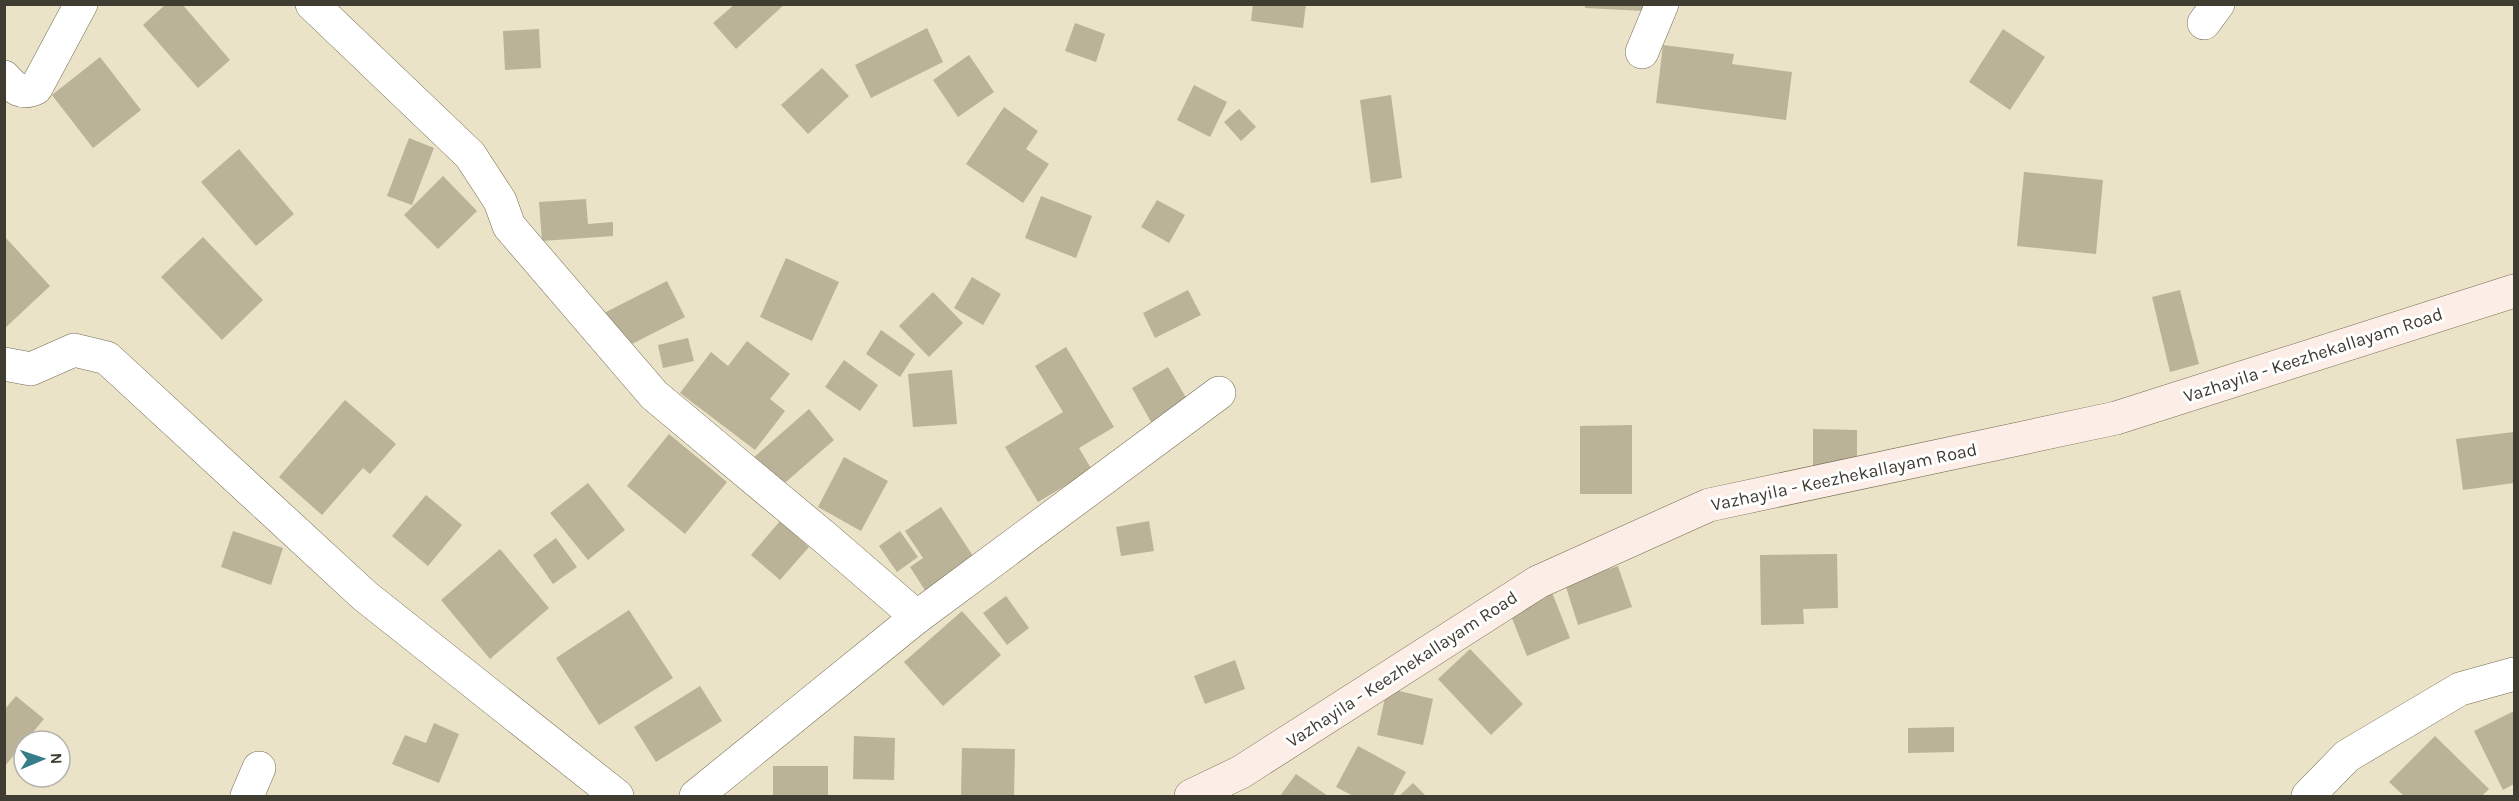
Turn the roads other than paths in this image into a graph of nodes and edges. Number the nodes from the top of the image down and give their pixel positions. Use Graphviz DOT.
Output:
graph roads {
  1 [pos="81,4"];
  2 [pos="312,4"];
  3 [pos="1662,4"];
  4 [pos="1642,52"];
  5 [pos="4,77"];
  6 [pos="2514,291"];
  7 [pos="4,364"];
  8 [pos="1219,393"];
  9 [pos="917,617"];
  10 [pos="2514,674"];
  11 [pos="616,796"];
  12 [pos="696,796"];
  13 [pos="1191,796"];
  14 [pos="2308,796"];
  1 -- 5 [label="street"];
  2 -- 9 [label="street"];
  3 -- 4 [label="street"];
  6 -- 13 [label="street, Vazhayila - Keezhekallayam Road"];
  7 -- 11 [label="street"];
  8 -- 9 [label="street"];
  9 -- 12 [label="street"];
  10 -- 14 [label="street"];
}
